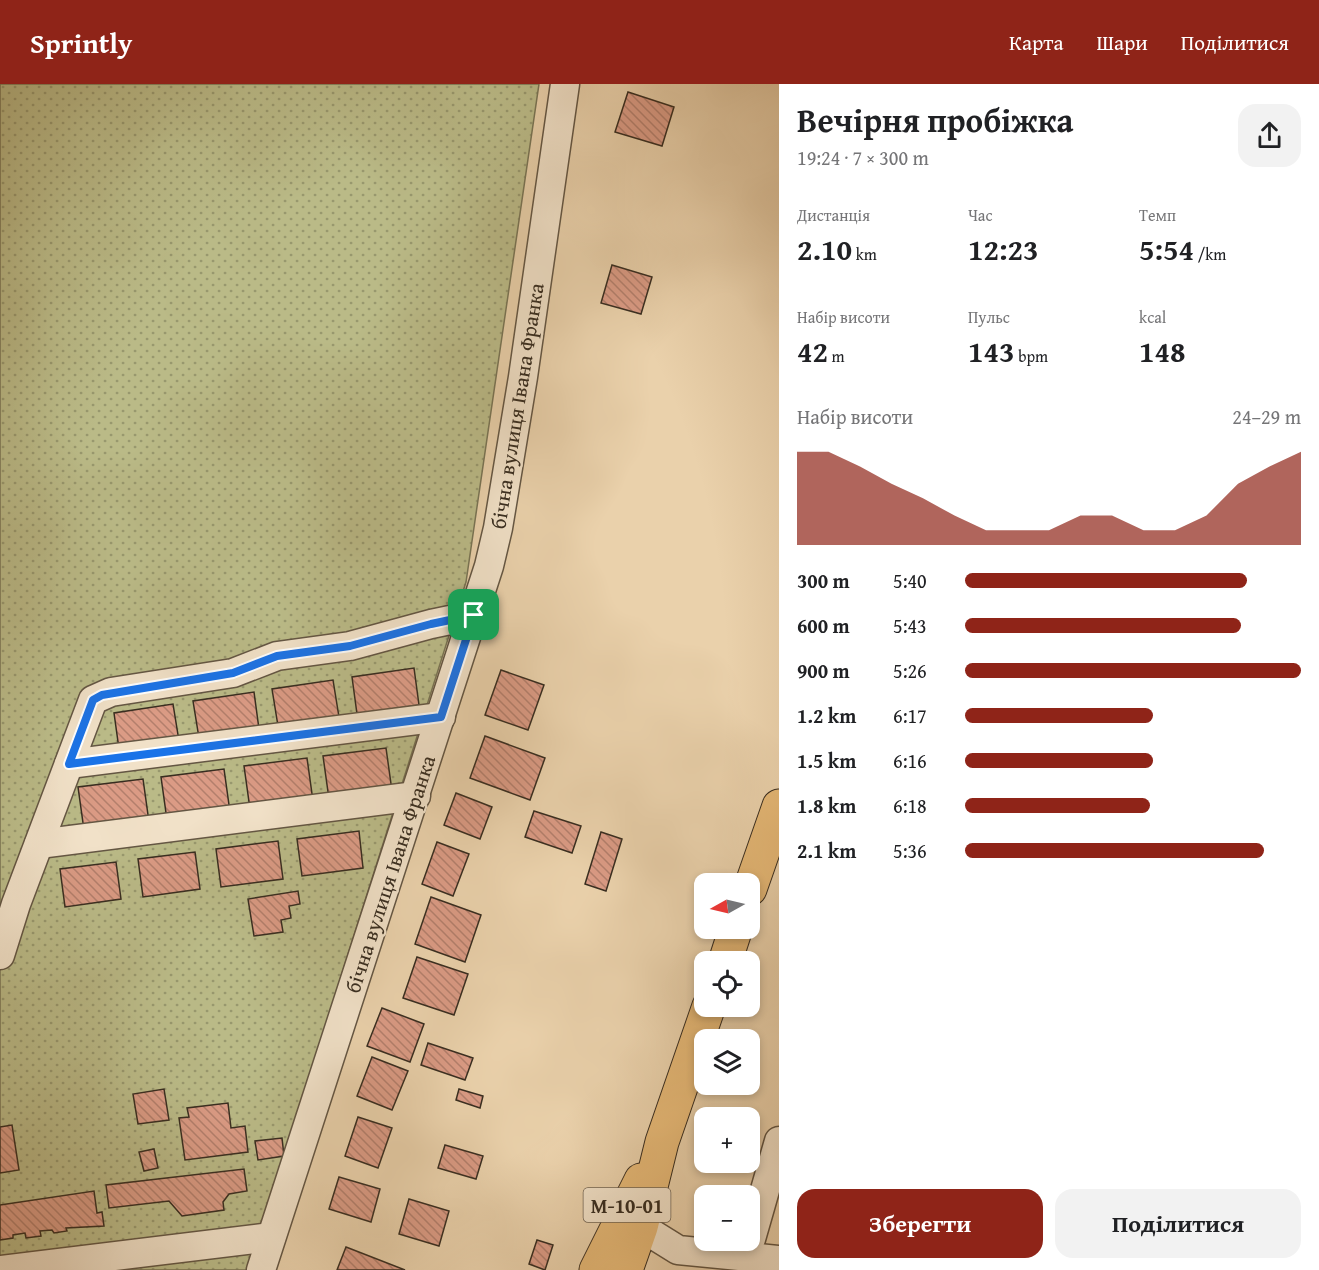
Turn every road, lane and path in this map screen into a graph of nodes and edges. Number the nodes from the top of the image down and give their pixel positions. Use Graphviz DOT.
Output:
graph roads {
  1 [pos="565,84"];
  2 [pos="474,615"];
  3 [pos="441,717"];
  4 [pos="69,764"];
  5 [pos="416,796"];
  6 [pos="779,806"];
  7 [pos="39,844"];
  8 [pos="756,873"];
  9 [pos="0,956"];
  10 [pos="705,1017"];
  11 [pos="779,1141"];
  12 [pos="662,1142"];
  13 [pos="760,1205"];
  14 [pos="641,1227"];
  15 [pos="271,1237"];
  16 [pos="760,1240"];
  17 [pos="779,1242"];
  18 [pos="708,1251"];
  19 [pos="679,1260"];
  20 [pos="779,1260"];
  21 [pos="0,1270"];
  22 [pos="261,1270"];
  23 [pos="596,1270"];
  24 [pos="626,1270"];
  1 -- 2 [label="street, бічна вулиця Івана Франка"];
  2 -- 3 [label="street, бічна вулиця Івана Франка"];
  2 -- 4 [label="street"];
  3 -- 4 [label="street"];
  3 -- 5 [label="street, бічна вулиця Івана Франка"];
  4 -- 7 [label="street"];
  5 -- 7 [label="street"];
  5 -- 15 [label="street, бічна вулиця Івана Франка"];
  6 -- 8 [label="highway"];
  7 -- 9 [label="street"];
  10 -- 12 [label="highway, М-10-01"];
  11 -- 13 [label="street"];
  12 -- 14 [label="highway, М-10-01"];
  12 -- 23 [label="highway, М-10-01"];
  14 -- 19 [label="street"];
  14 -- 24 [label="highway, М-10-01"];
  15 -- 21 [label="street"];
  15 -- 22 [label="street, бічна вулиця Івана Франка"];
  16 -- 17 [label="street"];
  18 -- 19 [label="street"];
  19 -- 20 [label="street"];
}
